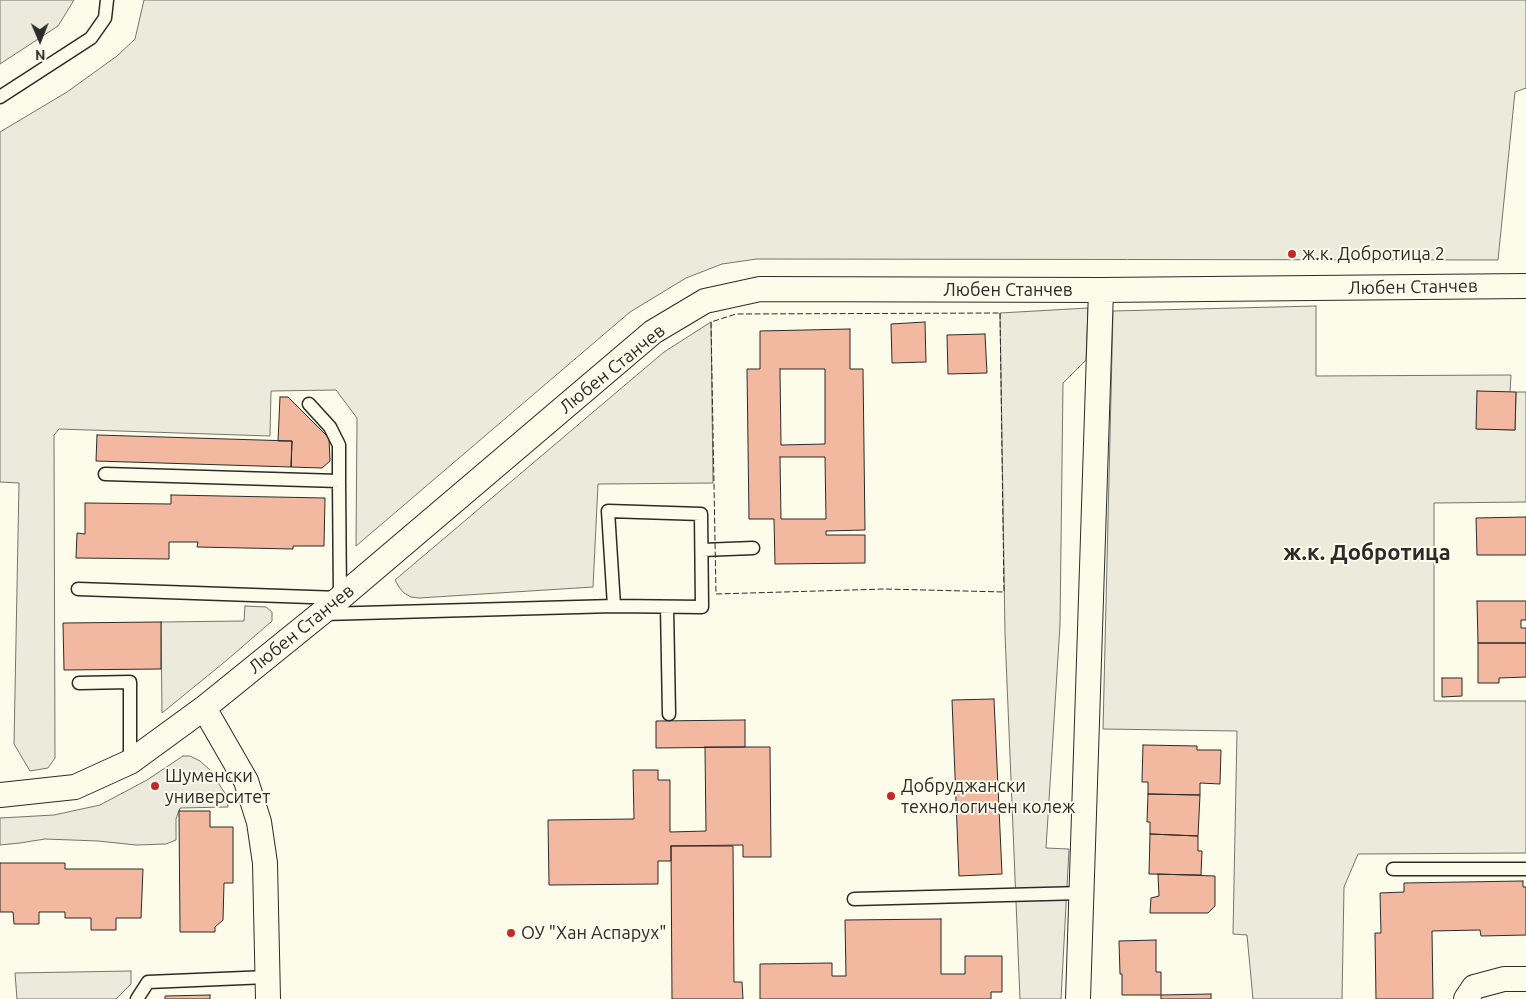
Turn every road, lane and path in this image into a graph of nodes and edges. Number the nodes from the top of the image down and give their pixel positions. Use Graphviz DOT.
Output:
graph roads {
  1 [pos="107,0"];
  2 [pos="0,97"];
  3 [pos="1526,286"];
  4 [pos="1101,290"];
  5 [pos="309,404"];
  6 [pos="105,474"];
  7 [pos="339,481"];
  8 [pos="753,548"];
  9 [pos="702,550"];
  10 [pos="78,589"];
  11 [pos="340,598"];
  12 [pos="614,606"];
  13 [pos="667,607"];
  14 [pos="319,614"];
  15 [pos="80,683"];
  16 [pos="204,708"];
  17 [pos="669,714"];
  18 [pos="130,762"];
  19 [pos="0,796"];
  20 [pos="1393,868"];
  21 [pos="1526,869"];
  22 [pos="1082,892"];
  23 [pos="854,899"];
  24 [pos="1526,979"];
  25 [pos="268,988"];
  26 [pos="137,999"];
  27 [pos="1078,999"];
  28 [pos="1466,999"];
  1 -- 2 [label="lane"];
  3 -- 4 [label="street, Любен Станчев"];
  4 -- 11 [label="street, Любен Станчев"];
  4 -- 22 [label="street"];
  5 -- 7 [label="lane"];
  6 -- 7 [label="lane"];
  7 -- 11 [label="lane"];
  8 -- 9 [label="lane"];
  9 -- 12 [label="lane"];
  9 -- 13 [label="lane"];
  10 -- 11 [label="lane"];
  11 -- 14 [label="street, Любен Станчев"];
  12 -- 13 [label="lane"];
  12 -- 14 [label="lane"];
  13 -- 17 [label="lane"];
  14 -- 16 [label="street, Любен Станчев"];
  15 -- 18 [label="lane"];
  16 -- 18 [label="street, Любен Станчев"];
  16 -- 25 [label="street"];
  18 -- 19 [label="street, Любен Станчев"];
  20 -- 21 [label="lane"];
  22 -- 23 [label="lane"];
  22 -- 27 [label="street"];
  24 -- 28 [label="street"];
  25 -- 26 [label="lane"];
}
